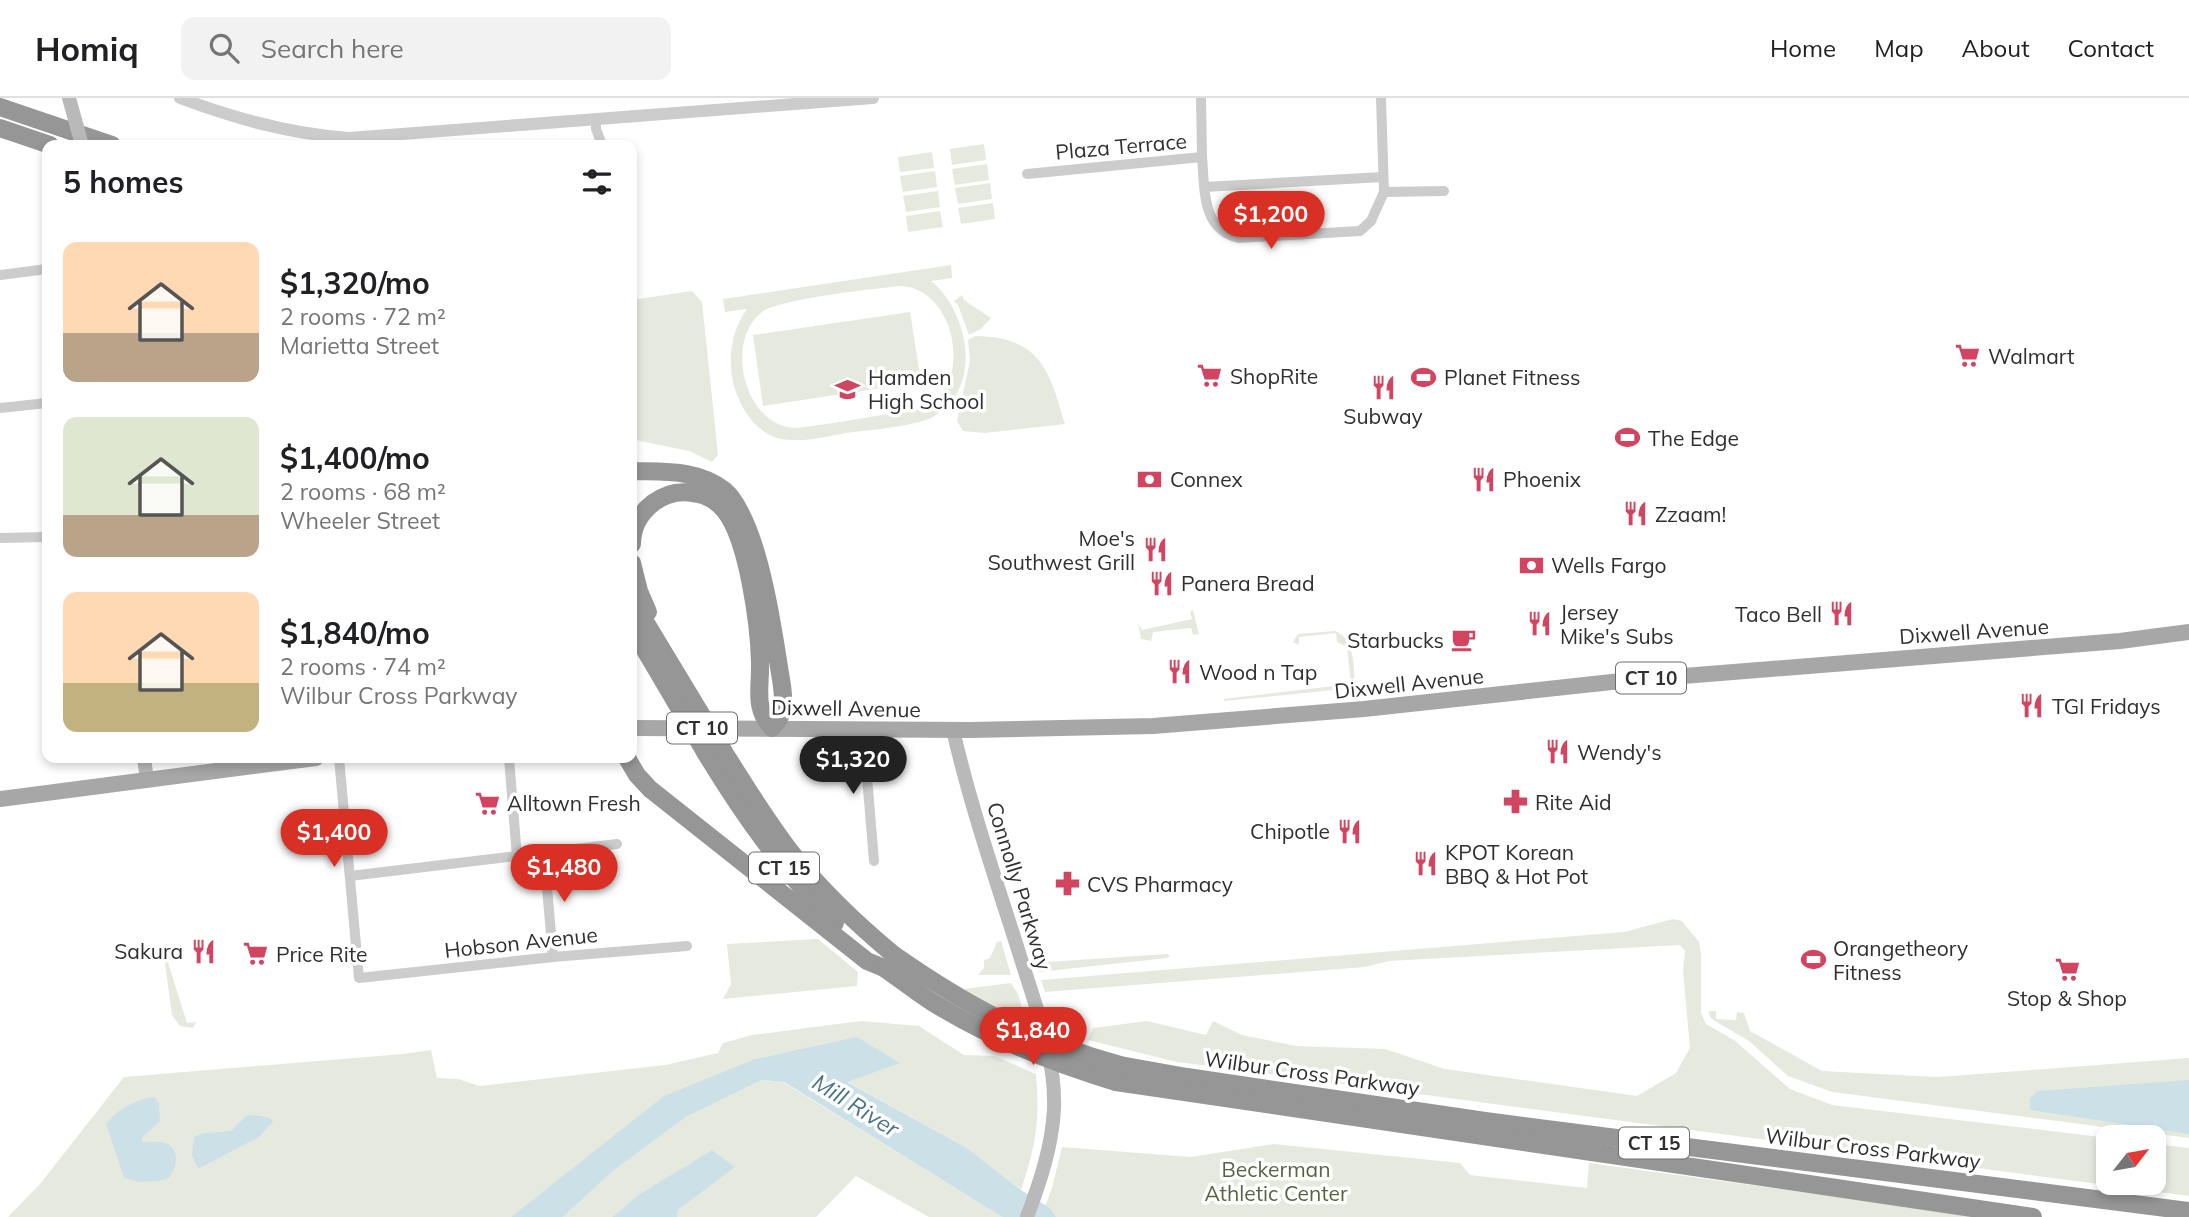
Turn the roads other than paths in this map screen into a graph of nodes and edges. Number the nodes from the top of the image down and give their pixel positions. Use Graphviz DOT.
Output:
graph roads {
  1 [pos="69,98"];
  2 [pos="873,98"];
  3 [pos="1201,98"];
  4 [pos="1381,98"];
  5 [pos="185,99"];
  6 [pos="210,103"];
  7 [pos="0,107"];
  8 [pos="596,119"];
  9 [pos="0,128"];
  10 [pos="81,140"];
  11 [pos="97,140"];
  12 [pos="343,140"];
  13 [pos="360,140"];
  14 [pos="600,140"];
  15 [pos="42,142"];
  16 [pos="1202,157"];
  17 [pos="1027,174"];
  18 [pos="1383,177"];
  19 [pos="1205,187"];
  20 [pos="1444,191"];
  21 [pos="1384,192"];
  22 [pos="42,270"];
  23 [pos="0,275"];
  24 [pos="42,404"];
  25 [pos="0,408"];
  26 [pos="637,471"];
  27 [pos="637,523"];
  28 [pos="42,537"];
  29 [pos="0,538"];
  30 [pos="637,582"];
  31 [pos="637,608"];
  32 [pos="2189,632"];
  33 [pos="637,635"];
  34 [pos="674,669"];
  35 [pos="684,701"];
  36 [pos="637,728"];
  37 [pos="772,728"];
  38 [pos="863,729"];
  39 [pos="953,730"];
  40 [pos="145,763"];
  41 [pos="278,763"];
  42 [pos="340,763"];
  43 [pos="509,763"];
  44 [pos="630,763"];
  45 [pos="147,780"];
  46 [pos="0,799"];
  47 [pos="617,844"];
  48 [pos="544,853"];
  49 [pos="517,857"];
  50 [pos="874,861"];
  51 [pos="350,876"];
  52 [pos="687,946"];
  53 [pos="554,957"];
  54 [pos="889,961"];
  55 [pos="1118,1073"];
  56 [pos="2189,1211"];
  57 [pos="1027,1217"];
  58 [pos="2033,1217"];
  1 -- 10 [label="main road, bridge"];
  2 -- 8 [label="street"];
  3 -- 16 [label="street, Plaza Terrace"];
  4 -- 18 [label="street"];
  5 -- 6 [label="street"];
  6 -- 12 [label="street"];
  7 -- 11 [label="highway"];
  8 -- 13 [label="street"];
  8 -- 14 [label="street"];
  9 -- 15 [label="highway"];
  16 -- 17 [label="street, Plaza Terrace"];
  16 -- 19 [label="street"];
  18 -- 19 [label="street"];
  18 -- 21 [label="street"];
  19 -- 21 [label="street"];
  20 -- 21 [label="street"];
  22 -- 23 [label="street"];
  24 -- 25 [label="street"];
  26 -- 37 [label="highway"];
  27 -- 37 [label="highway"];
  28 -- 29 [label="street"];
  30 -- 34 [label="highway"];
  31 -- 34 [label="highway, Wilbur Cross Parkway / CT 15"];
  32 -- 39 [label="main road, Dixwell Avenue / CT 10"];
  33 -- 35 [label="highway, Wilbur Cross Parkway / CT 15"];
  34 -- 35 [label="highway, Wilbur Cross Parkway / CT 15"];
  35 -- 54 [label="highway, Wilbur Cross Parkway / CT 15, bridge"];
  35 -- 54 [label="highway, Wilbur Cross Parkway / CT 15, bridge"];
  36 -- 37 [label="main road, Dixwell Avenue / CT 10"];
  37 -- 38 [label="main road, Dixwell Avenue / CT 10"];
  38 -- 39 [label="main road, Dixwell Avenue / CT 10"];
  38 -- 50 [label="street"];
  39 -- 57 [label="main road, Connolly Parkway"];
  40 -- 45 [label="main road"];
  41 -- 45 [label="main road"];
  42 -- 51 [label="street"];
  43 -- 49 [label="street"];
  44 -- 54 [label="highway"];
  45 -- 46 [label="main road"];
  47 -- 48 [label="street"];
  48 -- 49 [label="street"];
  48 -- 53 [label="street"];
  49 -- 51 [label="street"];
  51 -- 53 [label="street, Hobson Avenue"];
  52 -- 53 [label="street, Hobson Avenue"];
  54 -- 55 [label="highway, Wilbur Cross Parkway / CT 15, bridge"];
  55 -- 56 [label="highway, Wilbur Cross Parkway / CT 15"];
  55 -- 58 [label="highway, Wilbur Cross Parkway / CT 15"];
}
